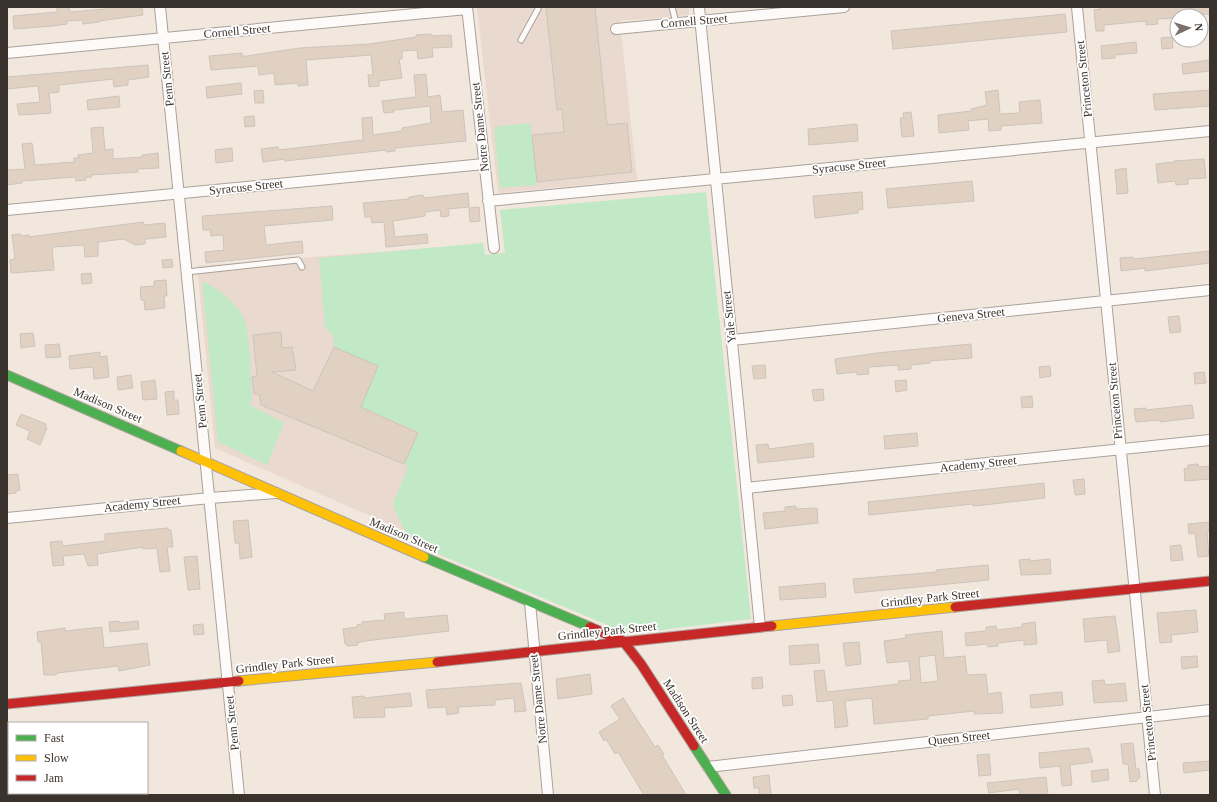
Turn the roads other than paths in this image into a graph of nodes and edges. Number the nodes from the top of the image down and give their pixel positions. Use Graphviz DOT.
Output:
graph roads {
  1 [pos="160,7"];
  2 [pos="672,7"];
  3 [pos="699,7"];
  4 [pos="844,7"];
  5 [pos="1077,7"];
  6 [pos="467,8"];
  7 [pos="538,9"];
  8 [pos="701,20"];
  9 [pos="676,23"];
  10 [pos="616,29"];
  11 [pos="163,38"];
  12 [pos="521,40"];
  13 [pos="7,53"];
  14 [pos="1210,131"];
  15 [pos="1090,142"];
  16 [pos="484,164"];
  17 [pos="716,179"];
  18 [pos="179,193"];
  19 [pos="488,201"];
  20 [pos="7,210"];
  21 [pos="494,248"];
  22 [pos="302,266"];
  23 [pos="187,272"];
  24 [pos="1210,290"];
  25 [pos="1105,301"];
  26 [pos="732,340"];
  27 [pos="7,375"];
  28 [pos="1210,440"];
  29 [pos="1119,450"];
  30 [pos="206,460"];
  31 [pos="746,488"];
  32 [pos="278,493"];
  33 [pos="210,498"];
  34 [pos="7,518"];
  35 [pos="1210,581"];
  36 [pos="1134,589"];
  37 [pos="530,602"];
  38 [pos="760,627"];
  39 [pos="623,641"];
  40 [pos="534,652"];
  41 [pos="228,682"];
  42 [pos="7,704"];
  43 [pos="1210,710"];
  44 [pos="1147,717"];
  45 [pos="708,767"];
  46 [pos="240,795"];
  47 [pos="548,795"];
  48 [pos="726,795"];
  49 [pos="1155,795"];
  1 -- 11 [label="street, Penn Street"];
  2 -- 9 [label="lane"];
  3 -- 8 [label="street, Yale Street"];
  4 -- 8 [label="street, Cornell Street"];
  5 -- 15 [label="street, Princeton Street"];
  6 -- 11 [label="street, Cornell Street"];
  6 -- 16 [label="street, Notre Dame Street"];
  7 -- 12 [label="lane"];
  8 -- 9 [label="street, Cornell Street"];
  8 -- 17 [label="street, Yale Street"];
  9 -- 10 [label="street, Cornell Street"];
  11 -- 13 [label="street, Cornell Street"];
  11 -- 18 [label="street, Penn Street"];
  14 -- 15 [label="street, Syracuse Street"];
  15 -- 17 [label="street, Syracuse Street"];
  15 -- 25 [label="street, Princeton Street"];
  16 -- 18 [label="street, Syracuse Street"];
  16 -- 19 [label="street, Notre Dame Street"];
  17 -- 19 [label="street, Syracuse Street"];
  17 -- 26 [label="street, Yale Street"];
  18 -- 20 [label="street, Syracuse Street"];
  18 -- 23 [label="street, Penn Street"];
  19 -- 21 [label="street, Notre Dame Street"];
  22 -- 23 [label="lane"];
  23 -- 30 [label="street, Penn Street"];
  24 -- 25 [label="street, Geneva Street"];
  25 -- 26 [label="street, Geneva Street"];
  25 -- 29 [label="street, Princeton Street"];
  26 -- 31 [label="street, Yale Street"];
  27 -- 30 [label="street, Madison Street"];
  28 -- 29 [label="street, Academy Street"];
  29 -- 31 [label="street, Academy Street"];
  29 -- 36 [label="street, Princeton Street"];
  30 -- 32 [label="street, Madison Street"];
  30 -- 33 [label="street, Penn Street"];
  31 -- 38 [label="street, Yale Street"];
  32 -- 33 [label="street, Academy Street"];
  32 -- 37 [label="street, Madison Street"];
  33 -- 34 [label="street, Academy Street"];
  33 -- 41 [label="street, Penn Street"];
  35 -- 36 [label="street, Grindley Park Street"];
  36 -- 38 [label="street, Grindley Park Street"];
  36 -- 44 [label="street, Princeton Street"];
  37 -- 39 [label="street, Madison Street"];
  37 -- 40 [label="street, Notre Dame Street"];
  38 -- 39 [label="street, Grindley Park Street"];
  39 -- 40 [label="street, Grindley Park Street"];
  39 -- 45 [label="street, Madison Street"];
  40 -- 41 [label="street, Grindley Park Street"];
  40 -- 47 [label="street, Notre Dame Street"];
  41 -- 42 [label="street, Grindley Park Street"];
  41 -- 46 [label="street, Penn Street"];
  43 -- 44 [label="street, Queen Street"];
  44 -- 45 [label="street, Queen Street"];
  44 -- 49 [label="street, Princeton Street"];
  45 -- 48 [label="street, Madison Street"];
}
